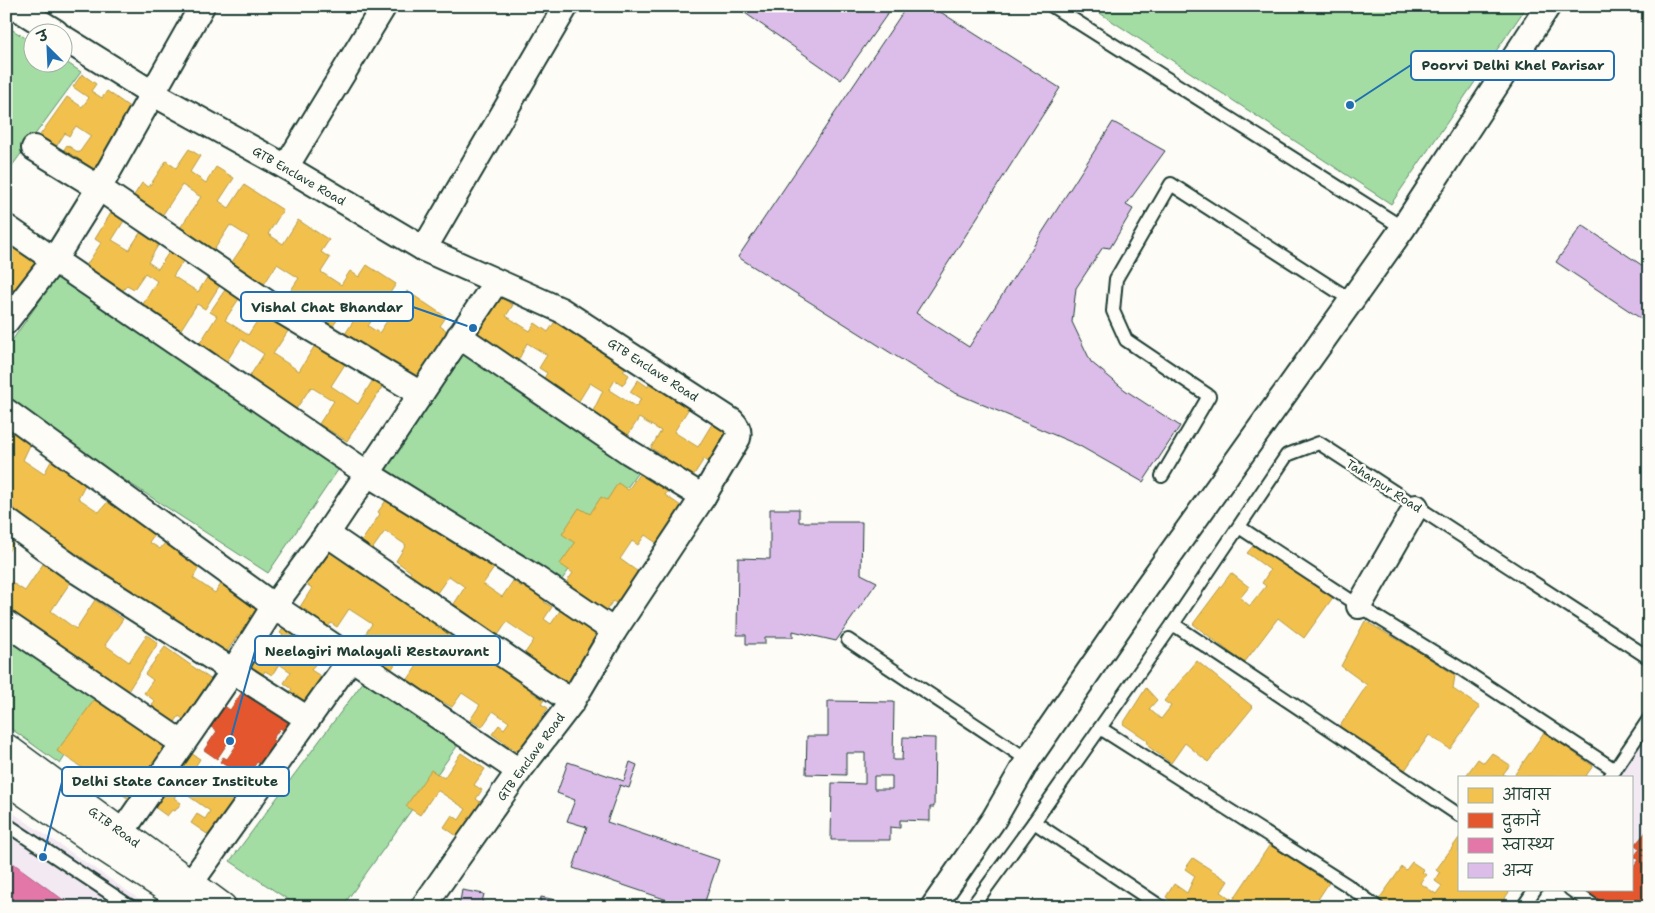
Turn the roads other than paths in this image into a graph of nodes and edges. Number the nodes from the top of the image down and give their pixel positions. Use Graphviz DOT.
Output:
graph roads {
  1 [pos="14,6"];
  2 [pos="202,6"];
  3 [pos="384,6"];
  4 [pos="566,6"];
  5 [pos="1052,6"];
  6 [pos="1548,6"];
  7 [pos="40,22"];
  8 [pos="72,43"];
  9 [pos="152,93"];
  10 [pos="34,148"];
  11 [pos="286,168"];
  12 [pos="99,188"];
  13 [pos="6,227"];
  14 [pos="1403,228"];
  15 [pos="424,249"];
  16 [pos="54,260"];
  17 [pos="496,282"];
  18 [pos="1351,300"];
  19 [pos="6,322"];
  20 [pos="458,336"];
  21 [pos="421,394"];
  22 [pos="6,411"];
  23 [pos="368,474"];
  24 [pos="1162,476"];
  25 [pos="703,497"];
  26 [pos="1416,507"];
  27 [pos="6,520"];
  28 [pos="1239,527"];
  29 [pos="327,534"];
  30 [pos="274,606"];
  31 [pos="1359,606"];
  32 [pos="6,623"];
  33 [pos="1173,624"];
  34 [pos="614,631"];
  35 [pos="848,640"];
  36 [pos="352,657"];
  37 [pos="1649,658"];
  38 [pos="233,671"];
  39 [pos="572,702"];
  40 [pos="308,719"];
  41 [pos="1649,719"];
  42 [pos="1100,728"];
  43 [pos="182,743"];
  44 [pos="6,748"];
  45 [pos="1028,760"];
  46 [pos="520,772"];
  47 [pos="1613,773"];
  48 [pos="6,779"];
  49 [pos="1458,814"];
  50 [pos="1034,822"];
  51 [pos="6,824"];
  52 [pos="122,832"];
  53 [pos="1534,890"];
  54 [pos="1571,890"];
  55 [pos="193,895"];
  56 [pos="131,907"];
  57 [pos="222,907"];
  58 [pos="423,907"];
  59 [pos="933,907"];
  60 [pos="972,907"];
  61 [pos="1161,907"];
  62 [pos="1377,907"];
  63 [pos="1524,907"];
  64 [pos="1596,907"];
  1 -- 7 [label="street"];
  2 -- 9 [label="street"];
  3 -- 11 [label="street"];
  4 -- 15 [label="street"];
  5 -- 14 [label="lane"];
  6 -- 14 [label="street"];
  8 -- 9 [label="street, GTB Enclave Road"];
  9 -- 11 [label="street, GTB Enclave Road"];
  9 -- 12 [label="street"];
  10 -- 12 [label="street"];
  11 -- 15 [label="street, GTB Enclave Road"];
  12 -- 16 [label="street"];
  12 -- 21 [label="street"];
  13 -- 16 [label="street"];
  14 -- 18 [label="street"];
  15 -- 17 [label="street, GTB Enclave Road"];
  16 -- 19 [label="street"];
  16 -- 23 [label="street"];
  17 -- 20 [label="street"];
  17 -- 25 [label="street, GTB Enclave Road"];
  18 -- 24 [label="lane"];
  18 -- 45 [label="street"];
  20 -- 21 [label="street"];
  20 -- 25 [label="street"];
  21 -- 23 [label="street"];
  22 -- 30 [label="street"];
  23 -- 29 [label="street"];
  23 -- 34 [label="street"];
  25 -- 34 [label="street, GTB Enclave Road"];
  26 -- 28 [label="lane, Taharpur Road"];
  26 -- 31 [label="street"];
  26 -- 37 [label="lane, Taharpur Road"];
  27 -- 38 [label="street"];
  28 -- 31 [label="lane"];
  28 -- 33 [label="lane, Taharpur Road"];
  29 -- 30 [label="street"];
  29 -- 39 [label="street"];
  30 -- 36 [label="street"];
  30 -- 38 [label="street"];
  31 -- 47 [label="lane"];
  32 -- 43 [label="street"];
  33 -- 42 [label="lane, Taharpur Road"];
  33 -- 49 [label="lane"];
  34 -- 39 [label="street, GTB Enclave Road"];
  35 -- 45 [label="lane"];
  36 -- 40 [label="street"];
  36 -- 46 [label="street"];
  38 -- 40 [label="street"];
  38 -- 43 [label="street"];
  39 -- 46 [label="street, GTB Enclave Road"];
  40 -- 55 [label="street"];
  41 -- 47 [label="lane"];
  42 -- 50 [label="lane, Taharpur Road"];
  42 -- 62 [label="lane"];
  43 -- 52 [label="street"];
  44 -- 52 [label="main road, G.T.B Road"];
  45 -- 59 [label="street"];
  46 -- 58 [label="street, GTB Enclave Road"];
  48 -- 55 [label="main road, G.T.B Road"];
  50 -- 60 [label="lane, Taharpur Road"];
  50 -- 61 [label="lane"];
  51 -- 56 [label="lane"];
  52 -- 55 [label="main road, G.T.B Road"];
  53 -- 63 [label="lane"];
  54 -- 64 [label="lane"];
  55 -- 57 [label="main road, G.T.B Road"];
}
